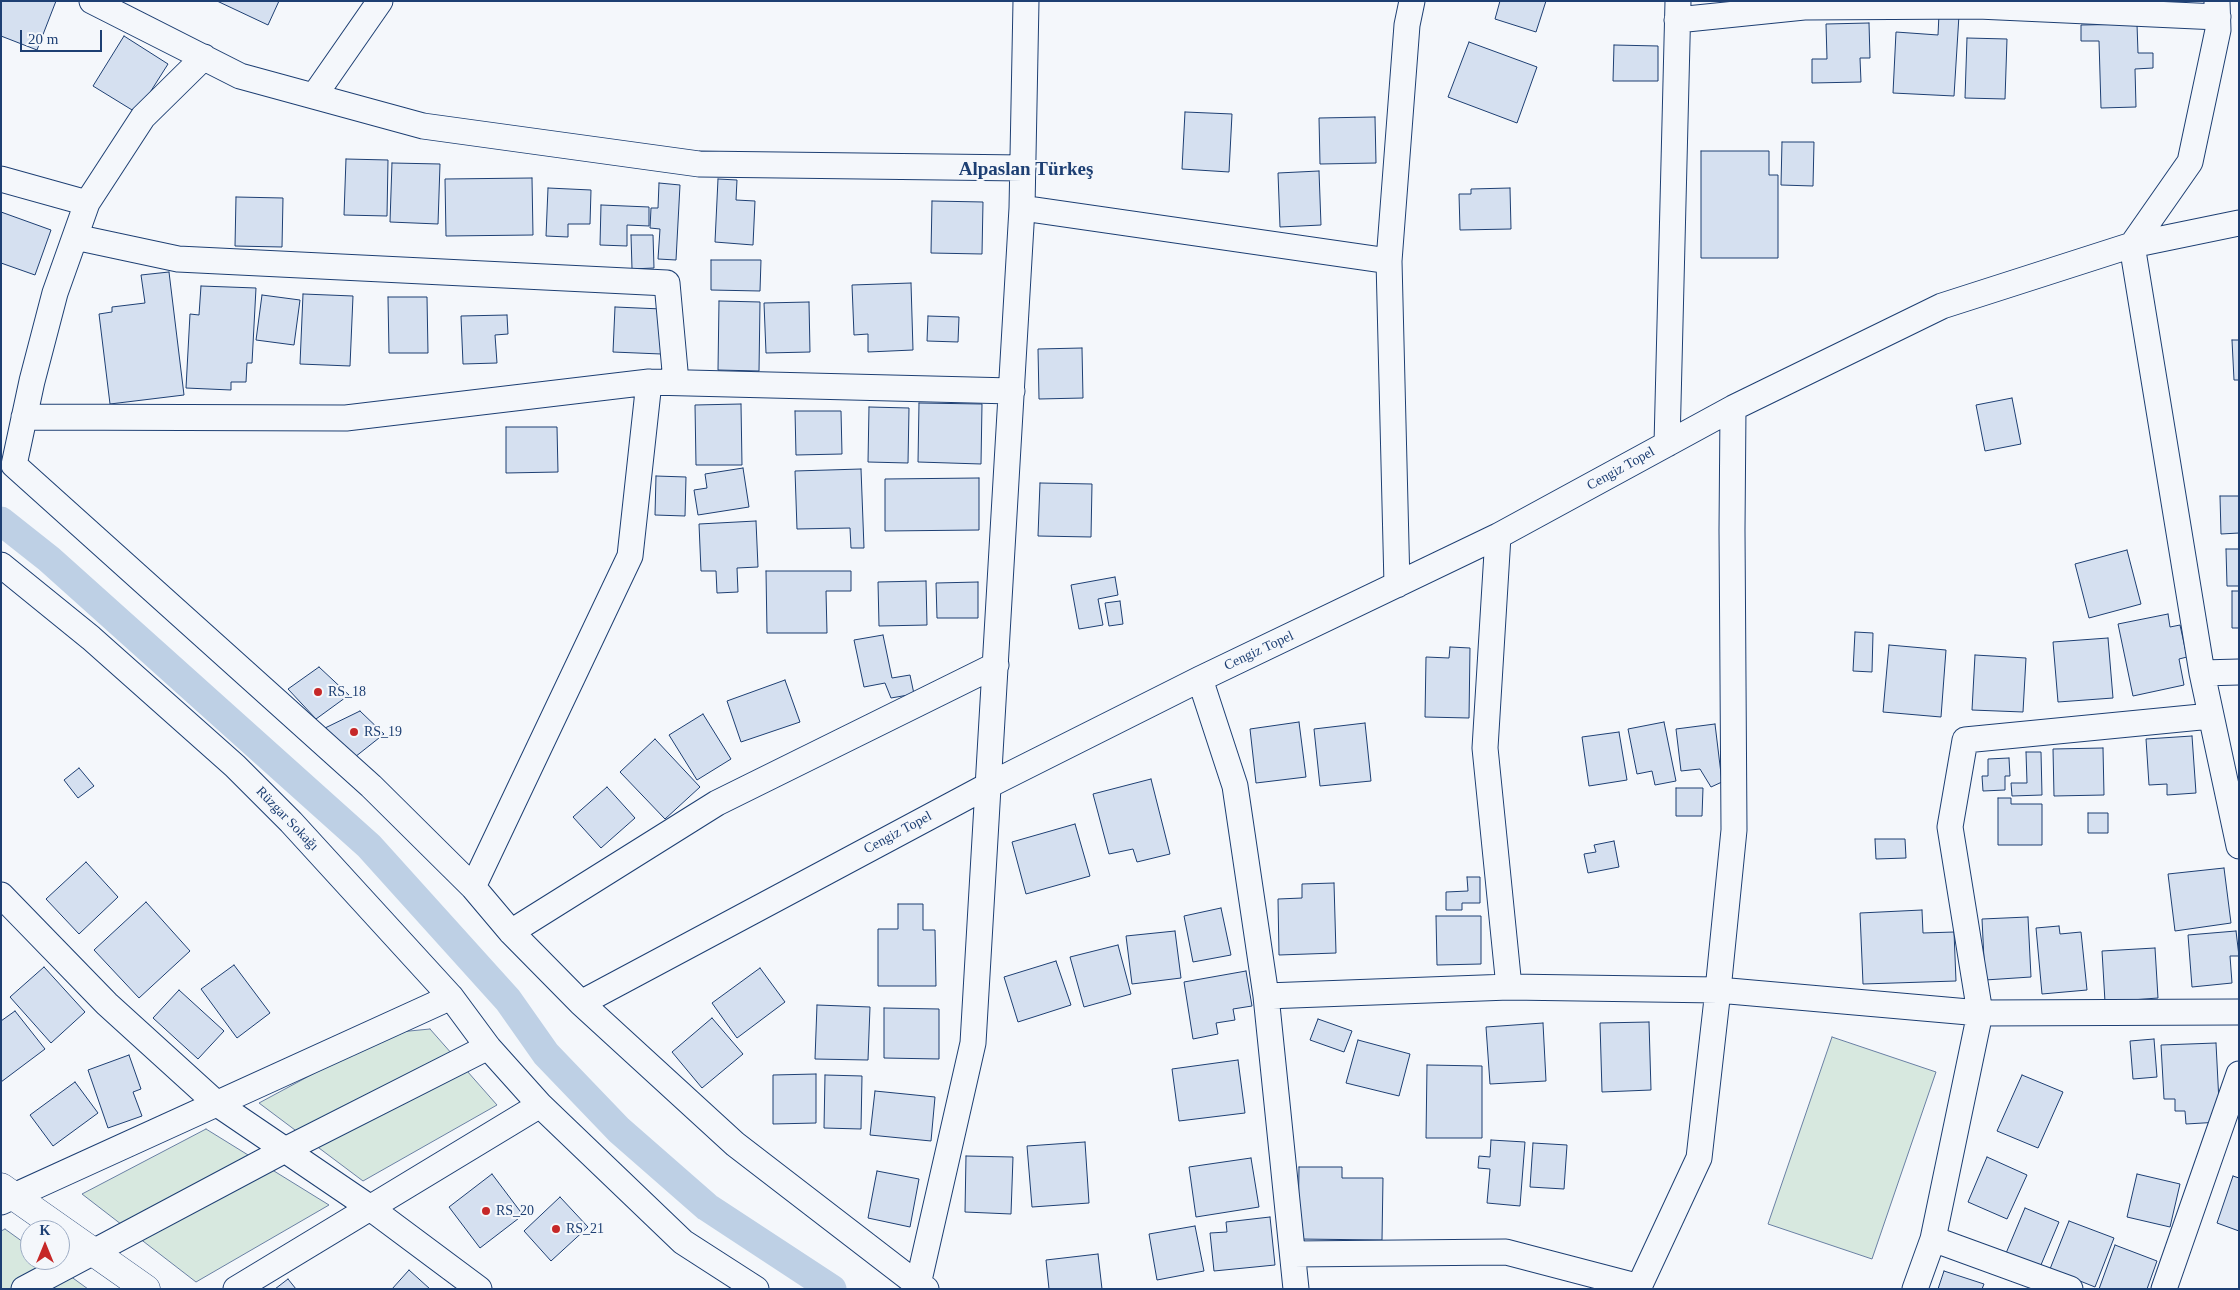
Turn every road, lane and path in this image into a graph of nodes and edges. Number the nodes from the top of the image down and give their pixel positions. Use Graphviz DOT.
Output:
graph roads {
  1 [pos="92,1"];
  2 [pos="380,1"];
  3 [pos="1026,1"];
  4 [pos="1412,1"];
  5 [pos="2218,9"];
  6 [pos="1678,11"];
  7 [pos="204,57"];
  8 [pos="314,96"];
  9 [pos="1023,168"];
  10 [pos="1,180"];
  11 [pos="87,203"];
  12 [pos="1022,208"];
  13 [pos="2239,223"];
  14 [pos="74,237"];
  15 [pos="2132,245"];
  16 [pos="1390,261"];
  17 [pos="649,382"];
  18 [pos="676,382"];
  19 [pos="1012,391"];
  20 [pos="1733,408"];
  21 [pos="24,417"];
  22 [pos="1667,444"];
  23 [pos="8,459"];
  24 [pos="1498,536"];
  25 [pos="1,565"];
  26 [pos="1397,585"];
  27 [pos="996,665"];
  28 [pos="2239,672"];
  29 [pos="2202,673"];
  30 [pos="1200,679"];
  31 [pos="2211,716"];
  32 [pos="989,785"];
  33 [pos="2239,846"];
  34 [pos="473,887"];
  35 [pos="1,895"];
  36 [pos="511,932"];
  37 [pos="1509,987"];
  38 [pos="1718,990"];
  39 [pos="1266,996"];
  40 [pos="451,997"];
  41 [pos="581,1003"];
  42 [pos="2239,1012"];
  43 [pos="1980,1013"];
  44 [pos="488,1047"];
  45 [pos="2239,1074"];
  46 [pos="216,1103"];
  47 [pos="540,1104"];
  48 [pos="285,1150"];
  49 [pos="5,1195"];
  50 [pos="369,1208"];
  51 [pos="1933,1239"];
  52 [pos="94,1252"];
  53 [pos="1292,1254"];
  54 [pos="920,1287"];
  55 [pos="1639,1288"];
  56 [pos="24,1289"];
  57 [pos="146,1289"];
  58 [pos="236,1289"];
  59 [pos="479,1289"];
  60 [pos="756,1289"];
  61 [pos="1296,1289"];
  62 [pos="1915,1289"];
  63 [pos="2070,1289"];
  64 [pos="2164,1289"];
  1 -- 7 [label="street"];
  2 -- 8 [label="street"];
  3 -- 9 [label="street"];
  4 -- 16 [label="street"];
  5 -- 6 [label="street"];
  5 -- 15 [label="street"];
  6 -- 22 [label="street"];
  7 -- 8 [label="street"];
  7 -- 11 [label="street"];
  8 -- 9 [label="street"];
  9 -- 12 [label="street"];
  10 -- 11 [label="street"];
  11 -- 14 [label="street"];
  12 -- 16 [label="street"];
  12 -- 19 [label="street"];
  13 -- 15 [label="street, Cengiz Topel"];
  14 -- 18 [label="street"];
  14 -- 21 [label="street"];
  15 -- 20 [label="street, Cengiz Topel"];
  15 -- 29 [label="street"];
  16 -- 26 [label="street"];
  17 -- 18 [label="street"];
  17 -- 21 [label="street"];
  17 -- 34 [label="street"];
  18 -- 19 [label="street"];
  19 -- 27 [label="street"];
  20 -- 22 [label="street, Cengiz Topel"];
  20 -- 38 [label="street"];
  21 -- 23 [label="street"];
  22 -- 24 [label="street, Cengiz Topel"];
  23 -- 34 [label="street"];
  24 -- 26 [label="street, Cengiz Topel"];
  24 -- 37 [label="street"];
  25 -- 40 [label="street, Rüzgar Sokağı"];
  26 -- 30 [label="street, Cengiz Topel"];
  27 -- 32 [label="street"];
  27 -- 36 [label="street"];
  28 -- 29 [label="street"];
  29 -- 31 [label="street"];
  30 -- 32 [label="street, Cengiz Topel"];
  30 -- 39 [label="street"];
  31 -- 33 [label="street"];
  31 -- 43 [label="street"];
  32 -- 41 [label="street, Cengiz Topel"];
  32 -- 54 [label="street"];
  34 -- 36 [label="street"];
  35 -- 46 [label="street"];
  36 -- 41 [label="street"];
  37 -- 38 [label="street"];
  37 -- 39 [label="street"];
  38 -- 43 [label="street"];
  38 -- 55 [label="street"];
  39 -- 53 [label="street"];
  40 -- 44 [label="street, Rüzgar Sokağı"];
  40 -- 46 [label="street"];
  41 -- 54 [label="street"];
  42 -- 43 [label="street"];
  43 -- 51 [label="street"];
  44 -- 47 [label="street, Rüzgar Sokağı"];
  44 -- 48 [label="street"];
  45 -- 64 [label="street"];
  46 -- 48 [label="street"];
  46 -- 49 [label="street"];
  47 -- 50 [label="street"];
  47 -- 60 [label="street, Rüzgar Sokağı"];
  48 -- 50 [label="street"];
  48 -- 52 [label="street"];
  49 -- 52 [label="street"];
  50 -- 58 [label="street"];
  50 -- 59 [label="street"];
  51 -- 62 [label="street"];
  51 -- 63 [label="street"];
  52 -- 56 [label="street"];
  52 -- 57 [label="street"];
  53 -- 55 [label="street"];
  53 -- 61 [label="street"];
}
